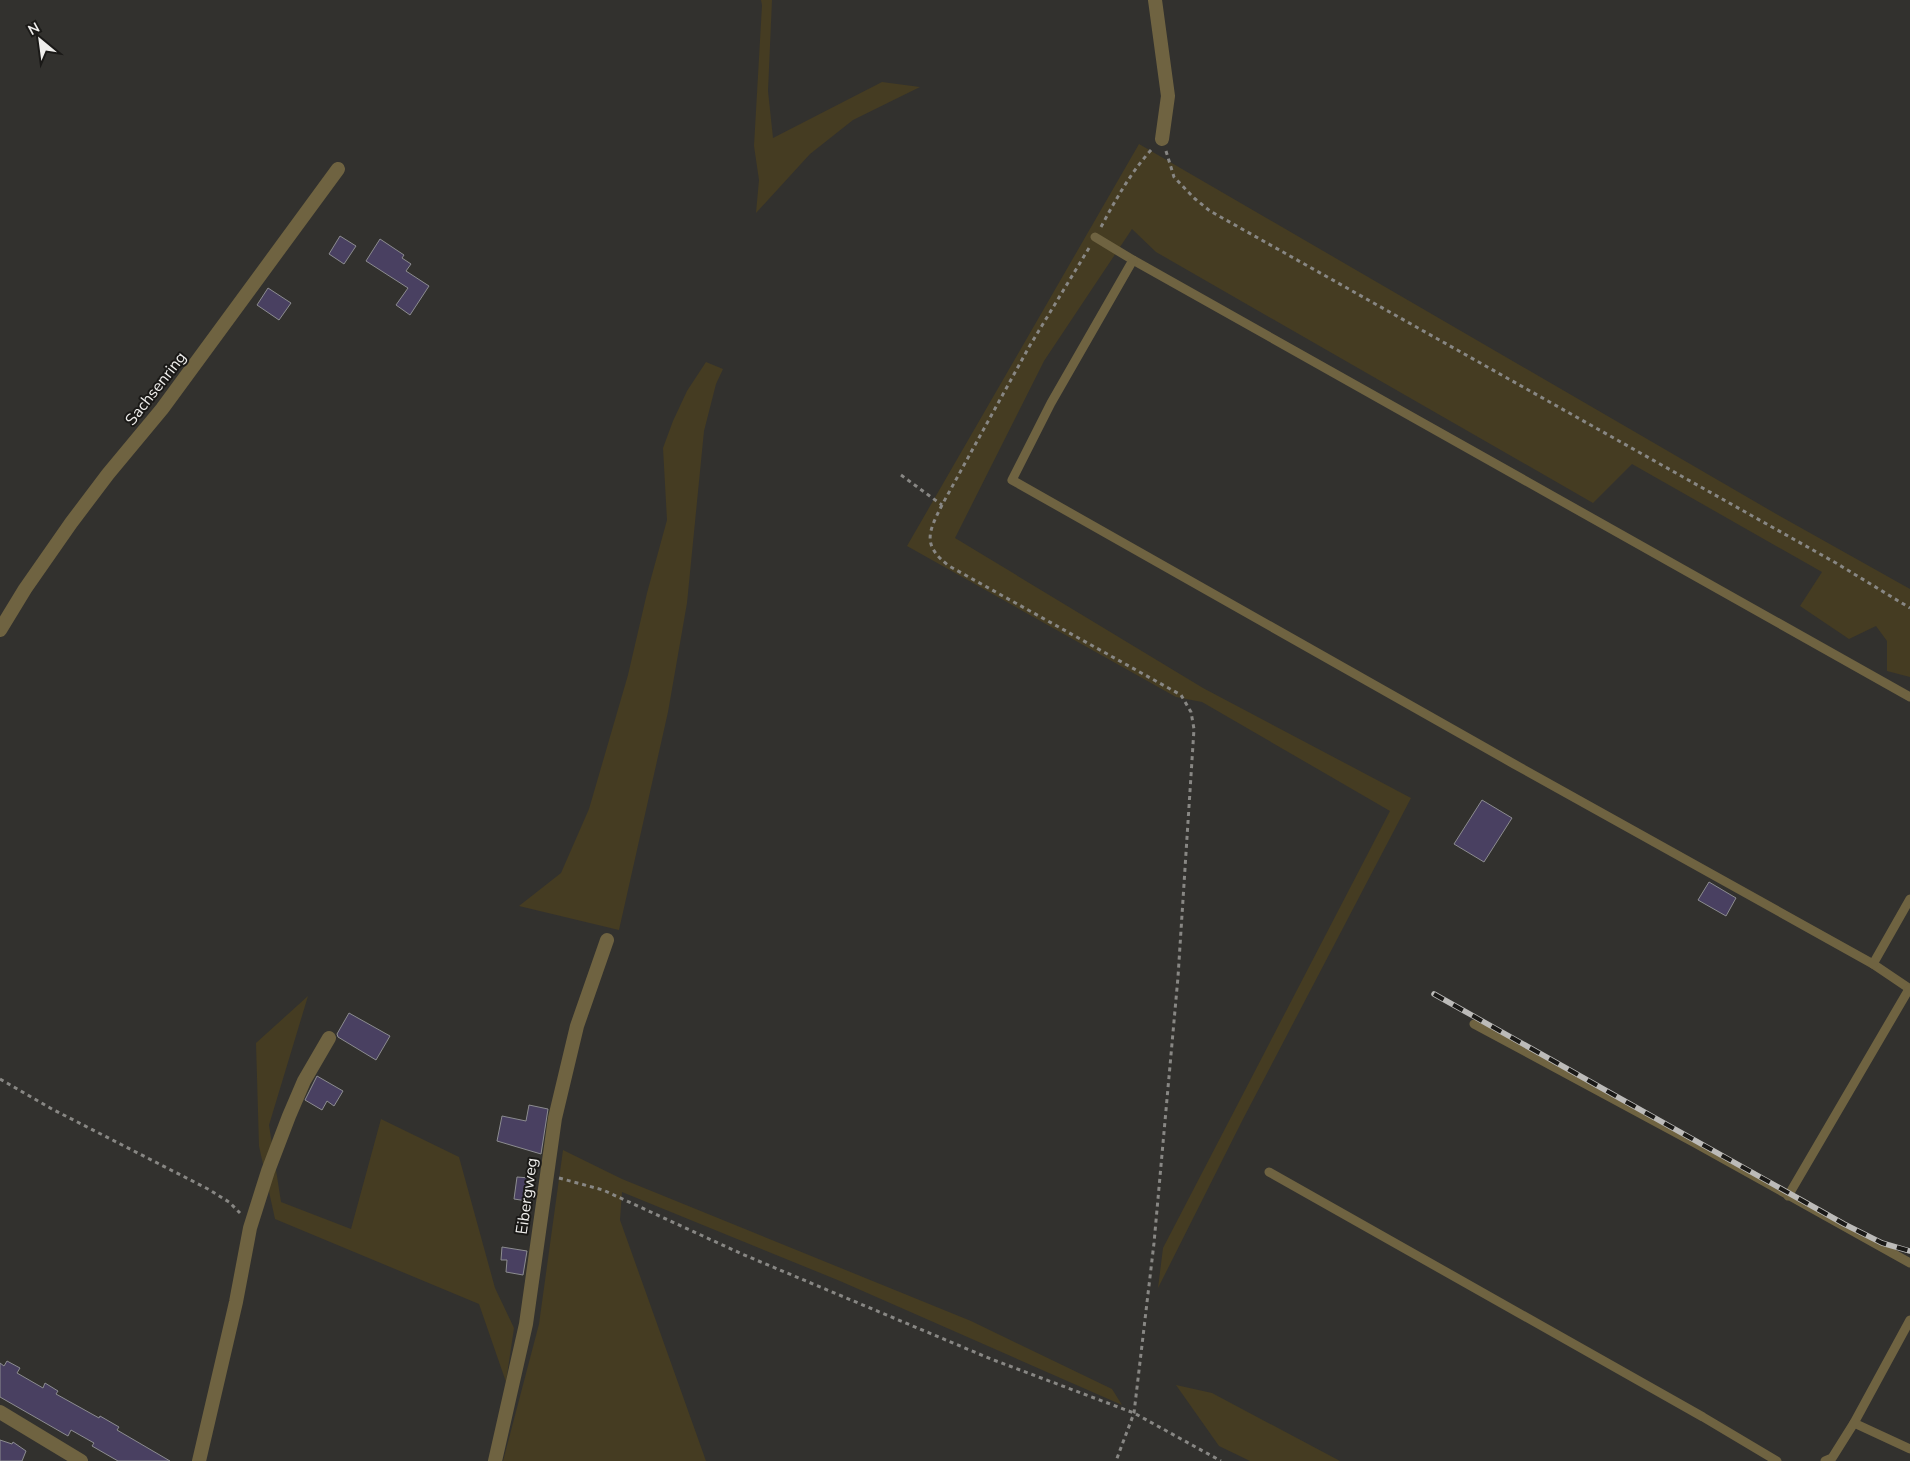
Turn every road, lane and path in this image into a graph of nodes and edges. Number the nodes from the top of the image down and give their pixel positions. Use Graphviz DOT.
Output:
graph roads {
  1 [pos="1155,0"];
  2 [pos="1162,139"];
  3 [pos="338,169"];
  4 [pos="1096,237"];
  5 [pos="1133,260"];
  6 [pos="901,475"];
  7 [pos="942,505"];
  8 [pos="1910,608"];
  9 [pos="0,630"];
  10 [pos="1910,697"];
  11 [pos="1910,899"];
  12 [pos="607,940"];
  13 [pos="1873,964"];
  14 [pos="1910,989"];
  15 [pos="1474,1024"];
  16 [pos="329,1038"];
  17 [pos="0,1079"];
  18 [pos="1269,1172"];
  19 [pos="547,1175"];
  20 [pos="1788,1196"];
  21 [pos="250,1228"];
  22 [pos="1910,1263"];
  23 [pos="1910,1320"];
  24 [pos="0,1412"];
  25 [pos="1134,1413"];
  26 [pos="1854,1423"];
  27 [pos="1910,1449"];
  28 [pos="81,1461"];
  29 [pos="199,1461"];
  30 [pos="495,1461"];
  31 [pos="1116,1461"];
  32 [pos="1221,1461"];
  33 [pos="1777,1461"];
  34 [pos="1825,1461"];
  1 -- 2 [label="street"];
  2 -- 4 [label="path"];
  2 -- 8 [label="path"];
  3 -- 9 [label="street, Sachsenring"];
  4 -- 5 [label="lane"];
  4 -- 7 [label="path"];
  5 -- 10 [label="lane"];
  5 -- 13 [label="lane"];
  6 -- 7 [label="path"];
  7 -- 25 [label="path"];
  11 -- 13 [label="lane"];
  12 -- 19 [label="street, Eibergweg"];
  13 -- 14 [label="lane"];
  14 -- 20 [label="lane"];
  15 -- 20 [label="lane"];
  16 -- 21 [label="street"];
  17 -- 21 [label="path"];
  18 -- 33 [label="lane"];
  19 -- 25 [label="path"];
  19 -- 30 [label="street, Eibergweg"];
  20 -- 22 [label="lane"];
  21 -- 29 [label="street"];
  23 -- 26 [label="lane"];
  24 -- 28 [label="street"];
  25 -- 31 [label="path"];
  25 -- 32 [label="path"];
  26 -- 27 [label="lane"];
  26 -- 34 [label="lane"];
}
